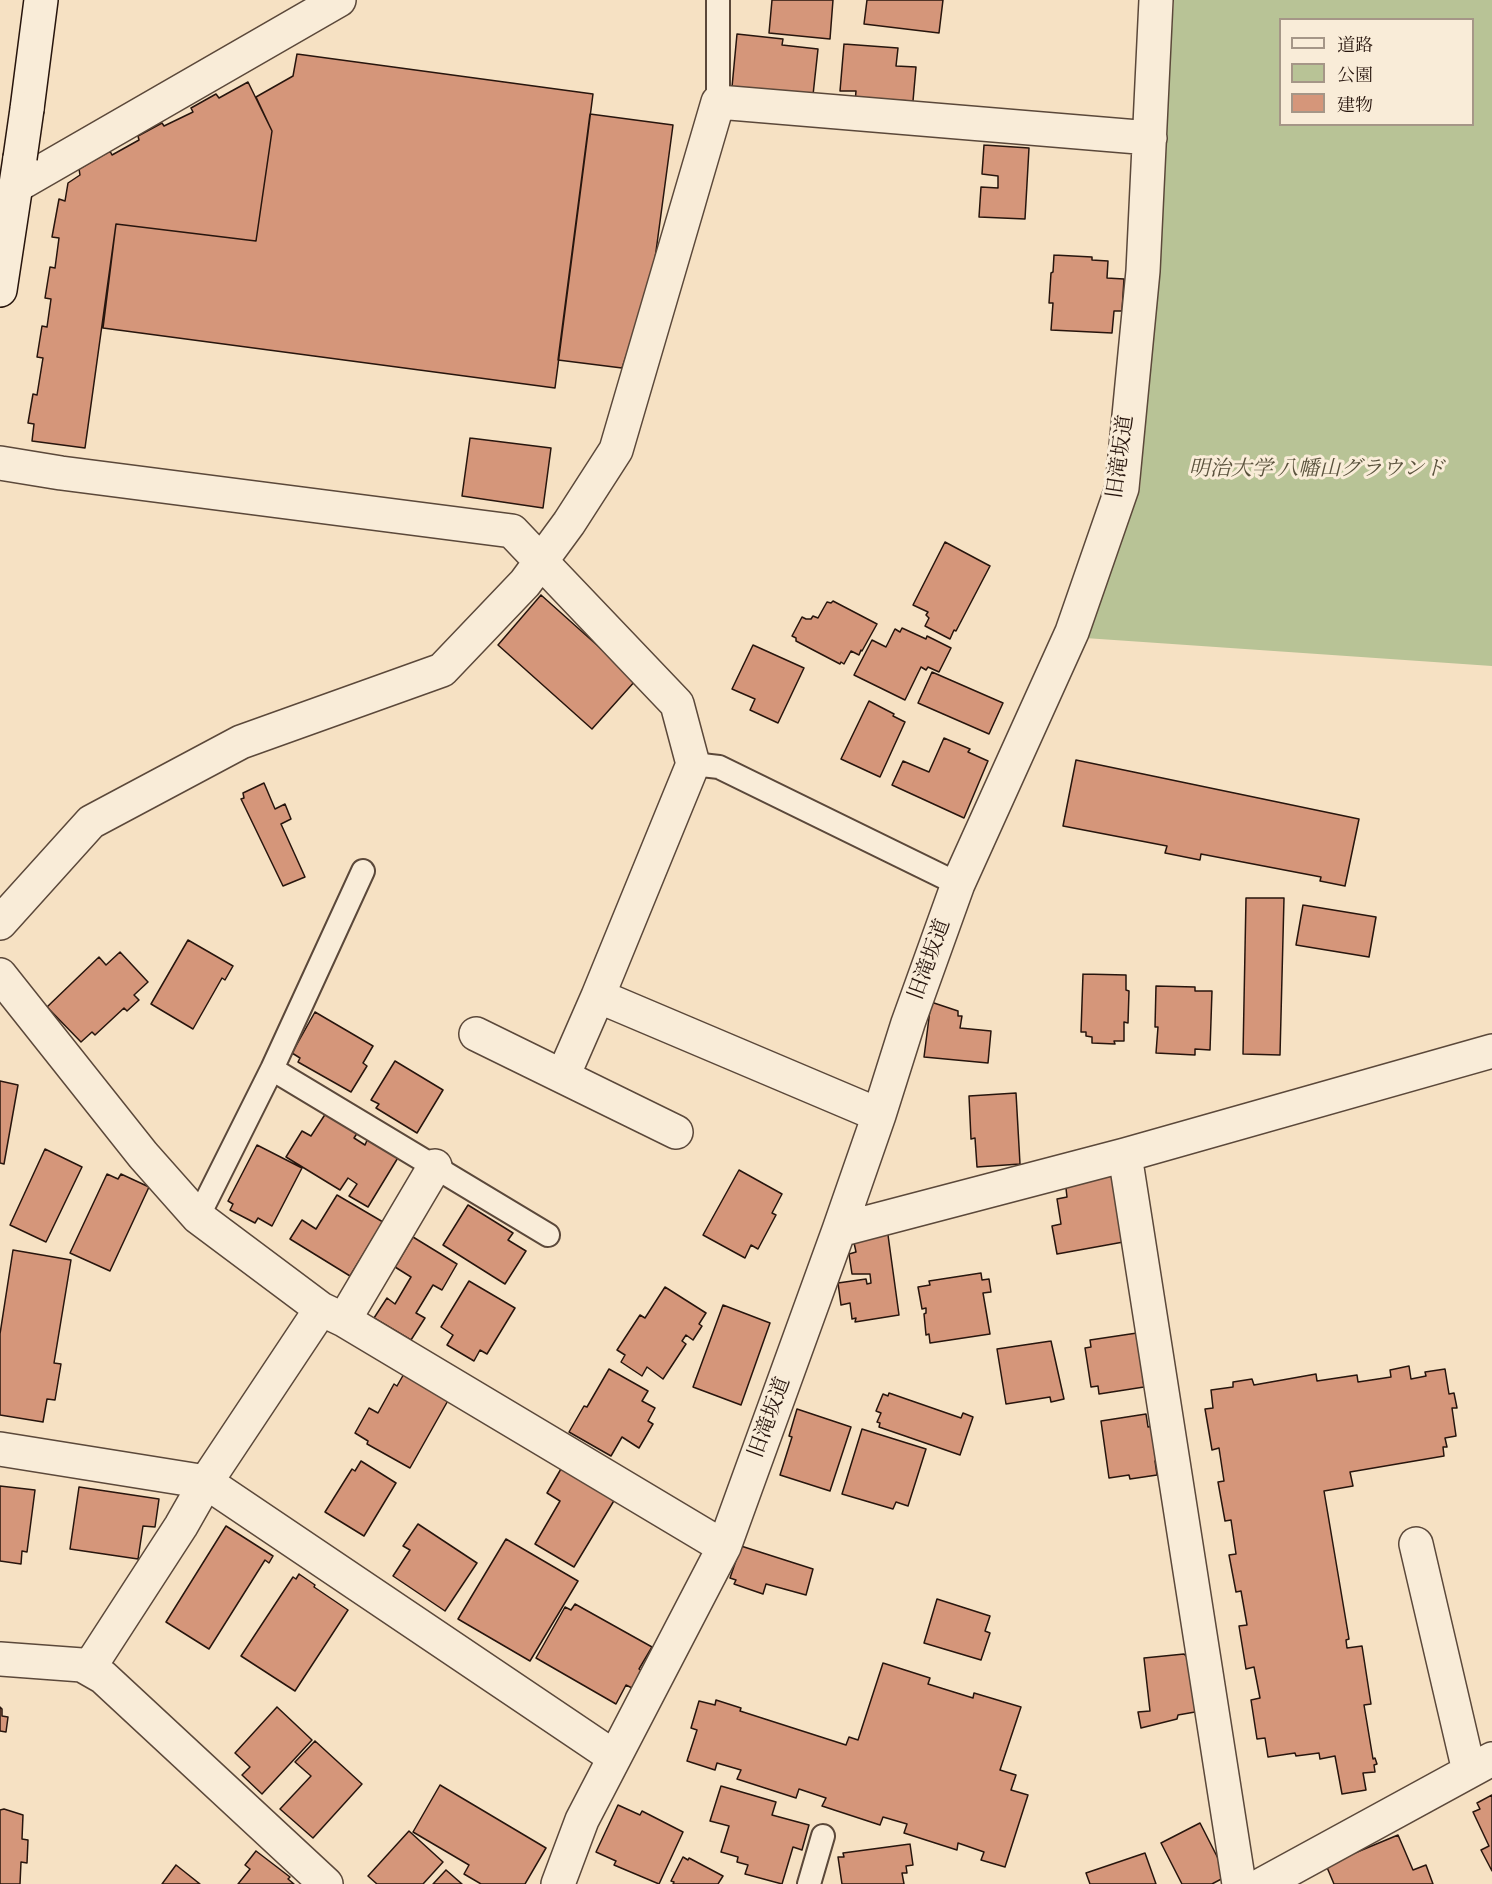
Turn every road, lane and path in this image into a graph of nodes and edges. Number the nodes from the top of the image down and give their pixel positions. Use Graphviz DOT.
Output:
graph roads {
  1 [pos="41,0"];
  2 [pos="339,0"];
  3 [pos="718,0"];
  4 [pos="1156,0"];
  5 [pos="718,102"];
  6 [pos="1150,138"];
  7 [pos="18,172"];
  8 [pos="0,290"];
  9 [pos="0,463"];
  10 [pos="541,560"];
  11 [pos="693,764"];
  12 [pos="363,871"];
  13 [pos="958,884"];
  14 [pos="0,923"];
  15 [pos="0,975"];
  16 [pos="598,996"];
  17 [pos="476,1034"];
  18 [pos="1492,1051"];
  19 [pos="272,1069"];
  20 [pos="563,1076"];
  21 [pos="879,1115"];
  22 [pos="676,1132"];
  23 [pos="1125,1155"];
  24 [pos="435,1166"];
  25 [pos="198,1217"];
  26 [pos="839,1230"];
  27 [pos="548,1234"];
  28 [pos="333,1315"];
  29 [pos="0,1449"];
  30 [pos="206,1482"];
  31 [pos="1416,1544"];
  32 [pos="724,1547"];
  33 [pos="0,1659"];
  34 [pos="89,1668"];
  35 [pos="614,1757"];
  36 [pos="1481,1765"];
  37 [pos="823,1836"];
  38 [pos="1275,1881"];
  39 [pos="326,1884"];
  40 [pos="558,1884"];
  41 [pos="809,1884"];
  42 [pos="1239,1884"];
  1 -- 7 [label="street, bridge"];
  2 -- 7 [label="street"];
  3 -- 5 [label="lane"];
  4 -- 6 [label="street, 旧滝坂道"];
  5 -- 6 [label="street"];
  5 -- 10 [label="street"];
  6 -- 13 [label="street, 旧滝坂道"];
  7 -- 8 [label="street"];
  9 -- 10 [label="street"];
  10 -- 11 [label="street"];
  10 -- 14 [label="street"];
  11 -- 13 [label="lane"];
  11 -- 16 [label="street"];
  12 -- 19 [label="lane"];
  13 -- 21 [label="street, 旧滝坂道"];
  15 -- 25 [label="street"];
  16 -- 20 [label="street"];
  16 -- 21 [label="street"];
  17 -- 20 [label="street"];
  18 -- 23 [label="street"];
  19 -- 24 [label="lane"];
  19 -- 25 [label="lane"];
  20 -- 22 [label="street"];
  21 -- 26 [label="street, 旧滝坂道"];
  23 -- 26 [label="street"];
  23 -- 42 [label="street"];
  24 -- 27 [label="lane"];
  24 -- 28 [label="street"];
  25 -- 28 [label="street"];
  26 -- 32 [label="street, 旧滝坂道"];
  28 -- 30 [label="street"];
  28 -- 32 [label="street"];
  29 -- 30 [label="street"];
  30 -- 34 [label="street"];
  30 -- 35 [label="street"];
  31 -- 36 [label="street"];
  32 -- 35 [label="street, 旧滝坂道"];
  33 -- 34 [label="street"];
  34 -- 39 [label="street"];
  35 -- 40 [label="street, 旧滝坂道"];
  36 -- 38 [label="street"];
  37 -- 41 [label="lane"];
}
